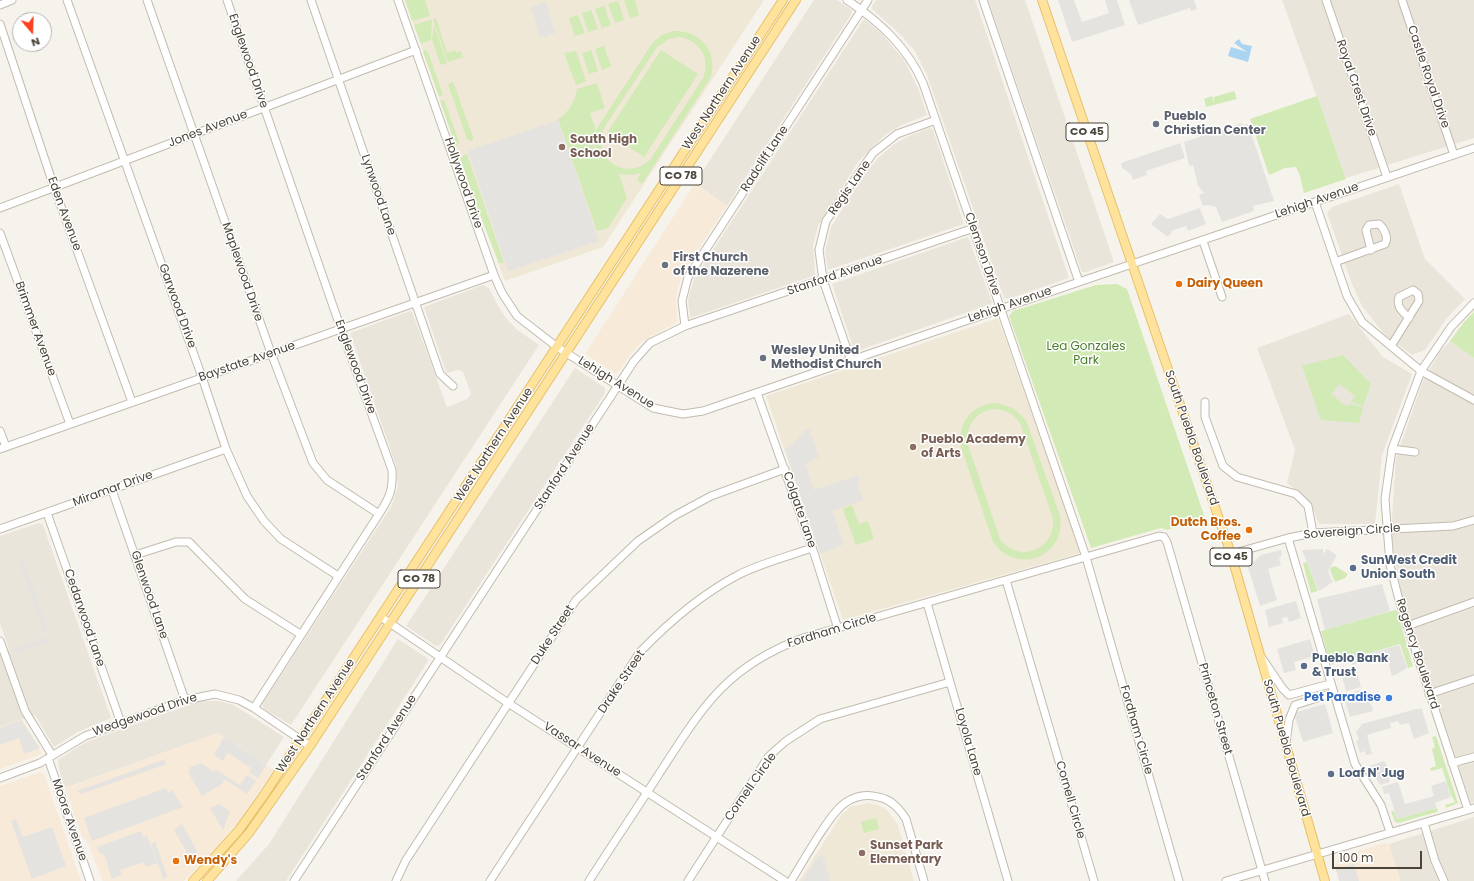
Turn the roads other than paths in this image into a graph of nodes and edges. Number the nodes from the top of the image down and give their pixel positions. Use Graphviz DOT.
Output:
graph roads {
  1 [pos="12,0"];
  2 [pos="66,0"];
  3 [pos="147,0"];
  4 [pos="227,0"];
  5 [pos="310,0"];
  6 [pos="398,0"];
  7 [pos="783,0"];
  8 [pos="796,0"];
  9 [pos="847,0"];
  10 [pos="868,0"];
  11 [pos="983,0"];
  12 [pos="1042,0"];
  13 [pos="1326,0"];
  14 [pos="1402,0"];
  15 [pos="0,5"];
  16 [pos="862,10"];
  17 [pos="0,24"];
  18 [pos="416,50"];
  19 [pos="338,80"];
  20 [pos="264,108"];
  21 [pos="936,120"];
  22 [pos="193,134"];
  23 [pos="1474,148"];
  24 [pos="1454,154"];
  25 [pos="124,161"];
  26 [pos="1387,176"];
  27 [pos="54,187"];
  28 [pos="1315,202"];
  29 [pos="0,208"];
  30 [pos="974,228"];
  31 [pos="0,233"];
  32 [pos="1203,241"];
  33 [pos="1371,250"];
  34 [pos="1335,262"];
  35 [pos="1132,264"];
  36 [pos="494,275"];
  37 [pos="823,280"];
  38 [pos="1079,282"];
  39 [pos="1222,297"];
  40 [pos="416,302"];
  41 [pos="1474,303"];
  42 [pos="1001,308"];
  43 [pos="1409,318"];
  44 [pos="685,326"];
  45 [pos="341,329"];
  46 [pos="1391,346"];
  47 [pos="557,347"];
  48 [pos="565,352"];
  49 [pos="271,354"];
  50 [pos="851,361"];
  51 [pos="1421,371"];
  52 [pos="202,377"];
  53 [pos="618,385"];
  54 [pos="453,386"];
  55 [pos="757,392"];
  56 [pos="1474,400"];
  57 [pos="132,402"];
  58 [pos="1205,402"];
  59 [pos="70,424"];
  60 [pos="0,431"];
  61 [pos="3,448"];
  62 [pos="226,449"];
  63 [pos="1392,449"];
  64 [pos="1416,452"];
  65 [pos="785,469"];
  66 [pos="112,490"];
  67 [pos="47,513"];
  68 [pos="379,514"];
  69 [pos="1474,520"];
  70 [pos="0,530"];
  71 [pos="1387,530"];
  72 [pos="1313,533"];
  73 [pos="1164,537"];
  74 [pos="1288,538"];
  75 [pos="812,548"];
  76 [pos="1231,554"];
  77 [pos="135,556"];
  78 [pos="1086,557"];
  79 [pos="338,576"];
  80 [pos="1006,580"];
  81 [pos="1474,602"];
  82 [pos="927,603"];
  83 [pos="381,617"];
  84 [pos="390,623"];
  85 [pos="1407,626"];
  86 [pos="838,629"];
  87 [pos="300,634"];
  88 [pos="0,641"];
  89 [pos="1260,654"];
  90 [pos="441,656"];
  91 [pos="1474,679"];
  92 [pos="950,682"];
  93 [pos="1330,684"];
  94 [pos="1333,693"];
  95 [pos="1429,694"];
  96 [pos="185,700"];
  97 [pos="508,703"];
  98 [pos="254,708"];
  99 [pos="121,723"];
  100 [pos="301,740"];
  101 [pos="310,746"];
  102 [pos="1286,746"];
  103 [pos="578,747"];
  104 [pos="50,757"];
  105 [pos="1474,757"];
  106 [pos="1452,763"];
  107 [pos="0,778"];
  108 [pos="647,793"];
  109 [pos="1471,809"];
  110 [pos="1424,823"];
  111 [pos="1390,832"];
  112 [pos="716,838"];
  113 [pos="1317,854"];
  114 [pos="1262,870"];
  115 [pos="90,881"];
  116 [pos="193,881"];
  117 [pos="207,881"];
  118 [pos="294,881"];
  119 [pos="396,881"];
  120 [pos="490,881"];
  121 [pos="589,881"];
  122 [pos="688,881"];
  123 [pos="785,881"];
  124 [pos="791,881"];
  125 [pos="924,881"];
  126 [pos="1008,881"];
  127 [pos="1094,881"];
  128 [pos="1180,881"];
  129 [pos="1226,881"];
  130 [pos="1265,881"];
  131 [pos="1325,881"];
  132 [pos="1444,881"];
  1 -- 15 [label="street"];
  2 -- 25 [label="street, Garwood Drive"];
  3 -- 22 [label="street, Maplewood Drive"];
  4 -- 20 [label="street, Englewood Drive"];
  5 -- 19 [label="street, Lynwood Lane"];
  6 -- 18 [label="street, Hollywood Drive"];
  7 -- 47 [label="main road, West Northern Avenue / CO 78"];
  8 -- 48 [label="main road, West Northern Avenue / CO 78"];
  9 -- 16 [label="street, Clemson Drive"];
  10 -- 16 [label="street, Radcliff Lane"];
  11 -- 38 [label="street"];
  12 -- 35 [label="main road, South Pueblo Boulevard / CO 45"];
  13 -- 26 [label="street, Royal Crest Drive"];
  14 -- 24 [label="street, Castle Royal Drive"];
  16 -- 21 [label="street, Clemson Drive"];
  16 -- 44 [label="street, Radcliff Lane"];
  17 -- 27 [label="street, Eden Avenue"];
  18 -- 19 [label="street, Jones Avenue"];
  18 -- 36 [label="street, Hollywood Drive"];
  19 -- 20 [label="street, Jones Avenue"];
  19 -- 40 [label="street, Lynwood Lane"];
  20 -- 22 [label="street, Jones Avenue"];
  20 -- 45 [label="street, Englewood Drive"];
  21 -- 30 [label="street, Clemson Drive"];
  21 -- 37 [label="street, Regis Lane"];
  22 -- 25 [label="street, Jones Avenue"];
  22 -- 49 [label="street, Maplewood Drive"];
  23 -- 24 [label="street, Lehigh Avenue"];
  24 -- 26 [label="street, Lehigh Avenue"];
  25 -- 27 [label="street, Jones Avenue"];
  25 -- 52 [label="street, Garwood Drive"];
  26 -- 28 [label="street, Lehigh Avenue"];
  27 -- 29 [label="street, Jones Avenue"];
  27 -- 57 [label="street, Eden Avenue"];
  28 -- 32 [label="street, Lehigh Avenue"];
  28 -- 34 [label="street"];
  30 -- 37 [label="street, Stanford Avenue"];
  30 -- 42 [label="street, Clemson Drive"];
  31 -- 59 [label="street, Brimmer Avenue"];
  32 -- 35 [label="street, Lehigh Avenue"];
  32 -- 39 [label="street"];
  33 -- 34 [label="street"];
  34 -- 46 [label="street"];
  35 -- 38 [label="street, Lehigh Avenue"];
  35 -- 76 [label="main road, South Pueblo Boulevard / CO 45"];
  36 -- 40 [label="street, Baystate Avenue"];
  36 -- 47 [label="street, Hollywood Drive"];
  37 -- 44 [label="street, Stanford Avenue"];
  37 -- 50 [label="street, Regis Lane"];
  38 -- 42 [label="street, Lehigh Avenue"];
  40 -- 45 [label="street, Baystate Avenue"];
  40 -- 54 [label="street, Lynwood Lane"];
  41 -- 51 [label="street, Regency Boulevard"];
  42 -- 50 [label="street, Lehigh Avenue"];
  42 -- 78 [label="street, Clemson Drive"];
  43 -- 46 [label="street"];
  44 -- 53 [label="street, Stanford Avenue"];
  45 -- 49 [label="street, Baystate Avenue"];
  45 -- 68 [label="street, Englewood Drive"];
  46 -- 51 [label="street"];
  47 -- 48 [label="street, Lehigh Avenue"];
  47 -- 83 [label="main road, West Northern Avenue / CO 78"];
  48 -- 53 [label="street, Lehigh Avenue"];
  48 -- 84 [label="main road, West Northern Avenue / CO 78"];
  49 -- 52 [label="street, Baystate Avenue"];
  49 -- 68 [label="street, Maplewood Drive"];
  50 -- 55 [label="street, Lehigh Avenue"];
  51 -- 56 [label="street"];
  51 -- 63 [label="street, Regency Boulevard"];
  52 -- 57 [label="street, Baystate Avenue"];
  52 -- 62 [label="street, Garwood Drive"];
  53 -- 55 [label="street, Lehigh Avenue"];
  53 -- 90 [label="street, Stanford Avenue"];
  55 -- 65 [label="street, Colgate Lane"];
  57 -- 59 [label="street, Baystate Avenue"];
  58 -- 72 [label="street"];
  59 -- 61 [label="street, Baystate Avenue"];
  60 -- 61 [label="street"];
  62 -- 66 [label="street, Miramar Drive"];
  62 -- 79 [label="street, Garwood Drive"];
  63 -- 64 [label="street"];
  63 -- 71 [label="street, Regency Boulevard"];
  65 -- 75 [label="street, Colgate Lane"];
  65 -- 97 [label="street, Duke Street"];
  66 -- 67 [label="street, Miramar Drive"];
  66 -- 77 [label="street, Glenwood Lane"];
  67 -- 70 [label="street, Miramar Drive"];
  67 -- 99 [label="street, Cedarwood Lane"];
  68 -- 79 [label="street, Englewood Drive"];
  69 -- 71 [label="street, Sovereign Circle"];
  71 -- 72 [label="street, Sovereign Circle"];
  71 -- 85 [label="street, Regency Boulevard"];
  72 -- 74 [label="street, Sovereign Circle"];
  73 -- 78 [label="street, Fordham Circle"];
  73 -- 114 [label="street, Princeton Street"];
  74 -- 76 [label="street, Sovereign Circle"];
  74 -- 93 [label="street"];
  75 -- 86 [label="street, Colgate Lane"];
  75 -- 103 [label="street, Drake Street"];
  76 -- 89 [label="main road, South Pueblo Boulevard / CO 45"];
  77 -- 87 [label="street"];
  77 -- 96 [label="street, Glenwood Lane"];
  78 -- 80 [label="street, Fordham Circle"];
  78 -- 128 [label="street, Fordham Circle"];
  79 -- 87 [label="street, Englewood Drive"];
  80 -- 82 [label="street, Fordham Circle"];
  80 -- 127 [label="street, Cornell Circle"];
  81 -- 85 [label="street"];
  82 -- 86 [label="street, Fordham Circle"];
  82 -- 92 [label="street, Loyola Lane"];
  83 -- 84 [label="street, Vassar Avenue"];
  83 -- 100 [label="main road, West Northern Avenue / CO 78"];
  84 -- 90 [label="street, Vassar Avenue"];
  84 -- 101 [label="main road, West Northern Avenue / CO 78"];
  85 -- 95 [label="street, Regency Boulevard"];
  86 -- 108 [label="street, Fordham Circle"];
  87 -- 98 [label="street, Englewood Drive"];
  88 -- 104 [label="street, Moore Avenue"];
  89 -- 93 [label="street"];
  89 -- 102 [label="main road, South Pueblo Boulevard / CO 45"];
  90 -- 97 [label="street, Vassar Avenue"];
  90 -- 118 [label="street, Stanford Avenue"];
  91 -- 95 [label="street"];
  92 -- 112 [label="street, Cornell Circle"];
  92 -- 126 [label="street, Loyola Lane"];
  93 -- 94 [label="street"];
  94 -- 102 [label="street"];
  94 -- 111 [label="street"];
  95 -- 106 [label="street, Regency Boulevard"];
  96 -- 98 [label="street, Wedgewood Drive"];
  96 -- 99 [label="street, Wedgewood Drive"];
  97 -- 103 [label="street, Vassar Avenue"];
  97 -- 119 [label="street, Duke Street"];
  98 -- 100 [label="street, Wedgewood Drive"];
  99 -- 104 [label="street, Wedgewood Drive"];
  100 -- 101 [label="street, Wedgewood Drive"];
  100 -- 116 [label="main road, West Northern Avenue / CO 78"];
  101 -- 117 [label="main road, West Northern Avenue / CO 78"];
  102 -- 113 [label="main road, South Pueblo Boulevard / CO 45"];
  103 -- 108 [label="street, Vassar Avenue"];
  103 -- 120 [label="street, Drake Street"];
  104 -- 107 [label="street, Wedgewood Drive"];
  104 -- 115 [label="street, Moore Avenue"];
  105 -- 106 [label="street"];
  106 -- 109 [label="street, Regency Boulevard"];
  108 -- 112 [label="street, Vassar Avenue"];
  108 -- 121 [label="street, Fordham Circle"];
  109 -- 110 [label="street"];
  110 -- 111 [label="street"];
  110 -- 132 [label="street"];
  111 -- 113 [label="street"];
  112 -- 122 [label="street, Cornell Circle"];
  112 -- 123 [label="street, Vassar Avenue"];
  113 -- 114 [label="street"];
  113 -- 131 [label="main road, South Pueblo Boulevard / CO 45"];
  114 -- 129 [label="street"];
  114 -- 130 [label="street, Princeton Street"];
  124 -- 125 [label="street"];
}
